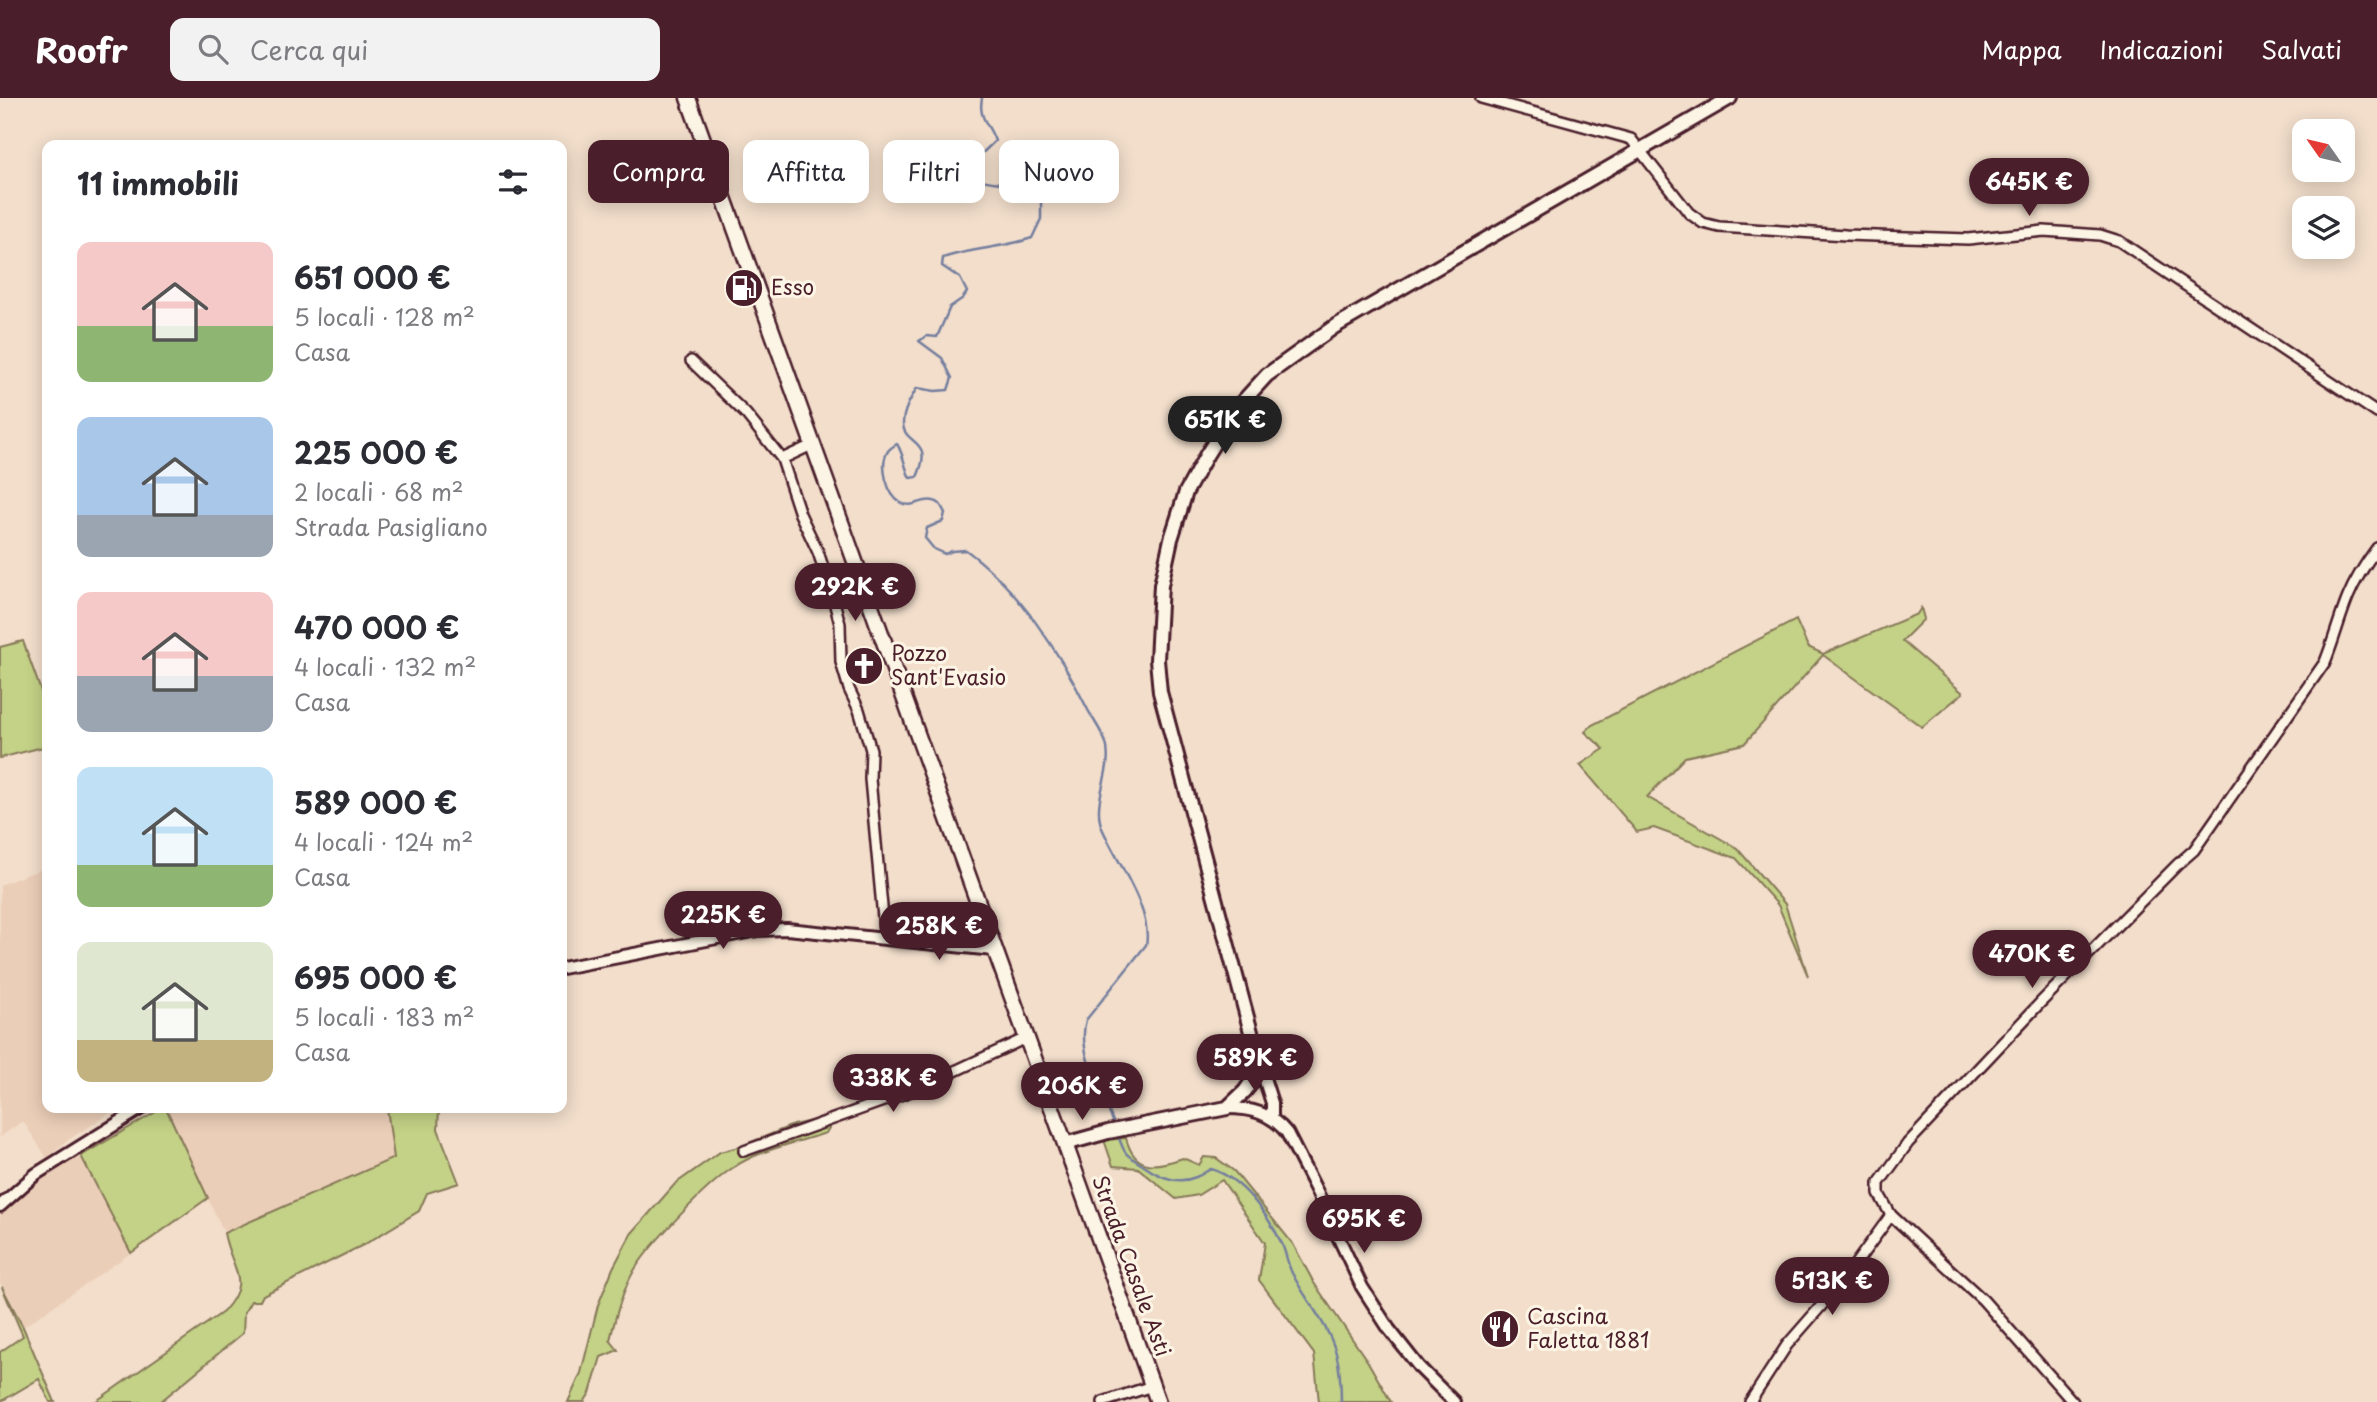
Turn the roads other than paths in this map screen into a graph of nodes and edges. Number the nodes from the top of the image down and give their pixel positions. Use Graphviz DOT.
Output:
graph roads {
  1 [pos="688,98"];
  2 [pos="1481,98"];
  3 [pos="1730,98"];
  4 [pos="1642,149"];
  5 [pos="691,361"];
  6 [pos="2377,413"];
  7 [pos="814,444"];
  8 [pos="782,459"];
  9 [pos="2377,548"];
  10 [pos="886,939"];
  11 [pos="994,950"];
  12 [pos="567,967"];
  13 [pos="1026,1038"];
  14 [pos="1259,1062"];
  15 [pos="1227,1108"];
  16 [pos="134,1113"];
  17 [pos="1272,1119"];
  18 [pos="1065,1144"];
  19 [pos="744,1151"];
  20 [pos="0,1206"];
  21 [pos="1891,1215"];
  22 [pos="1152,1386"];
  23 [pos="1102,1402"];
  24 [pos="1158,1402"];
  25 [pos="1454,1402"];
  26 [pos="1750,1402"];
  27 [pos="2073,1402"];
  1 -- 7 [label="main road, Strada Casale Asti"];
  2 -- 4 [label="street"];
  3 -- 4 [label="main road"];
  4 -- 6 [label="street"];
  4 -- 14 [label="main road"];
  5 -- 8 [label="street"];
  7 -- 8 [label="street"];
  7 -- 11 [label="main road, Strada Casale Asti"];
  8 -- 10 [label="street"];
  9 -- 21 [label="street"];
  10 -- 11 [label="street"];
  10 -- 12 [label="street"];
  11 -- 13 [label="main road, Strada Casale Asti"];
  13 -- 18 [label="main road, Strada Casale Asti"];
  13 -- 19 [label="street"];
  14 -- 15 [label="main road"];
  14 -- 17 [label="street"];
  15 -- 17 [label="street"];
  15 -- 18 [label="main road"];
  16 -- 20 [label="street"];
  17 -- 25 [label="street"];
  18 -- 22 [label="main road, Strada Casale Asti"];
  21 -- 26 [label="street"];
  21 -- 27 [label="street"];
  22 -- 23 [label="street"];
  22 -- 24 [label="main road, Strada Casale Asti"];
}
